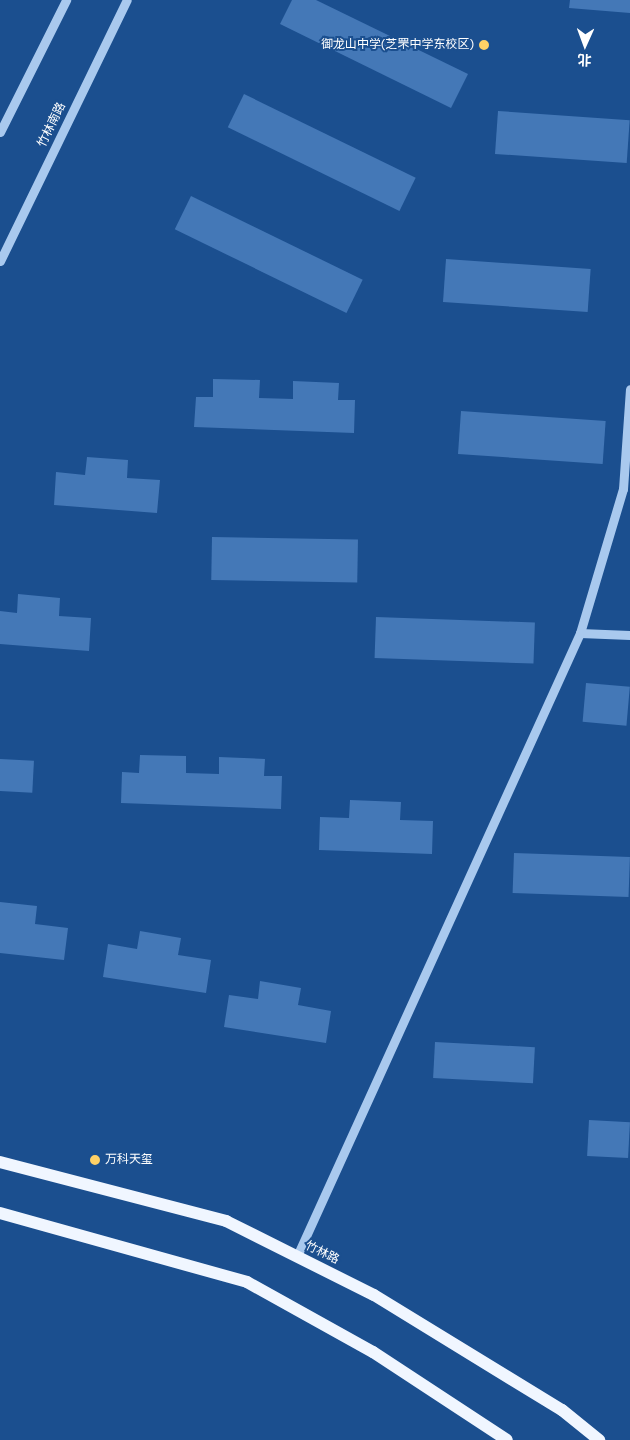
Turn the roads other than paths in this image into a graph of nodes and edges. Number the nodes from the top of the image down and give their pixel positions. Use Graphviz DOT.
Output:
graph roads {
  1 [pos="66,0"];
  2 [pos="127,0"];
  3 [pos="0,132"];
  4 [pos="0,261"];
  5 [pos="630,389"];
  6 [pos="580,633"];
  7 [pos="630,635"];
  8 [pos="0,1162"];
  9 [pos="0,1213"];
  10 [pos="297,1256"];
  11 [pos="507,1440"];
  12 [pos="599,1440"];
  1 -- 3 [label="street"];
  2 -- 4 [label="street, 竹林南路"];
  5 -- 6 [label="street"];
  6 -- 7 [label="street"];
  6 -- 10 [label="street"];
  8 -- 10 [label="main road, 竹林路"];
  9 -- 11 [label="main road"];
  10 -- 12 [label="main road, 竹林路"];
}
